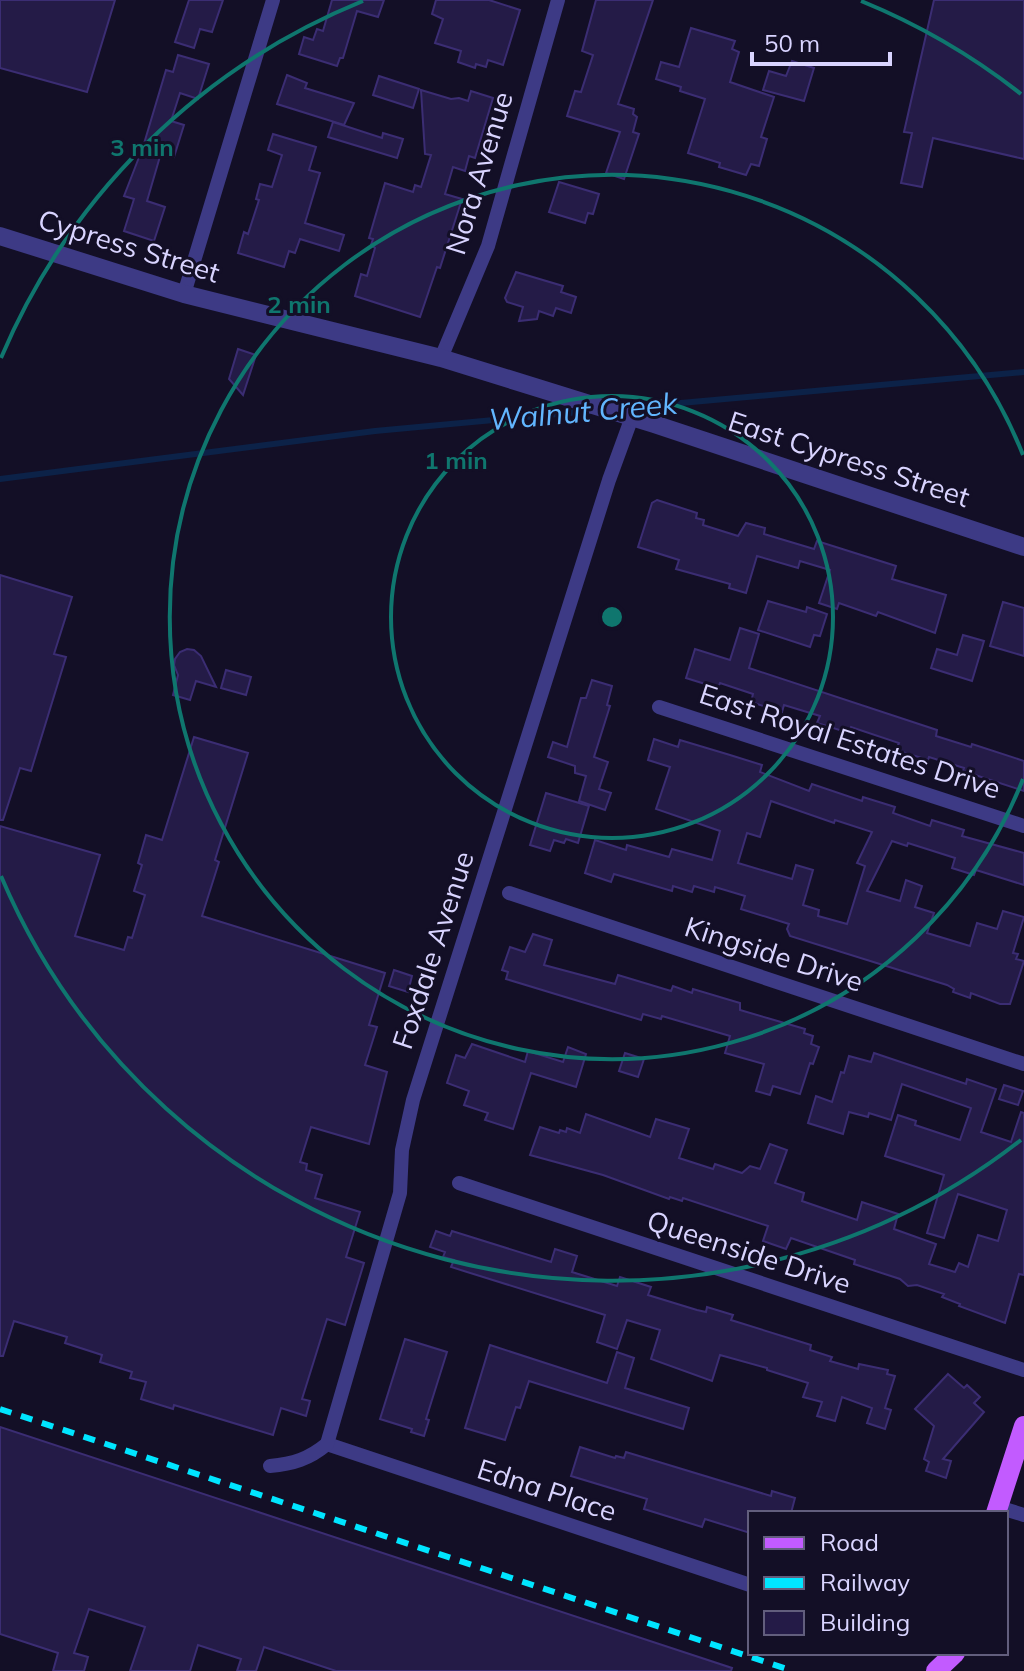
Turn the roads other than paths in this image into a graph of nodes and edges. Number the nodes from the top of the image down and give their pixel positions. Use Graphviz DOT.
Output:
graph roads {
  1 [pos="273,0"];
  2 [pos="558,0"];
  3 [pos="0,236"];
  4 [pos="184,294"];
  5 [pos="441,358"];
  6 [pos="565,396"];
  7 [pos="631,420"];
  8 [pos="1024,547"];
  9 [pos="659,707"];
  10 [pos="1024,826"];
  11 [pos="509,893"];
  12 [pos="1024,1064"];
  13 [pos="459,1183"];
  14 [pos="1024,1370"];
  15 [pos="1024,1426"];
  16 [pos="327,1444"];
  17 [pos="270,1466"];
  18 [pos="997,1510"];
  19 [pos="748,1584"];
  20 [pos="955,1658"];
  21 [pos="936,1671"];
  1 -- 4 [label="street"];
  2 -- 5 [label="street, Nora Avenue"];
  3 -- 4 [label="street, Cypress Street"];
  4 -- 5 [label="street, Cypress Street"];
  5 -- 6 [label="street, Cypress Street"];
  6 -- 7 [label="street, East Cypress Street"];
  7 -- 8 [label="street, East Cypress Street"];
  7 -- 16 [label="street, Foxdale Avenue"];
  9 -- 10 [label="street, East Royal Estates Drive"];
  11 -- 12 [label="street, Kingside Drive"];
  13 -- 14 [label="street, Queenside Drive"];
  15 -- 18 [label="main road"];
  16 -- 17 [label="street"];
  16 -- 19 [label="street, Edna Place"];
  20 -- 21 [label="main road"];
}
